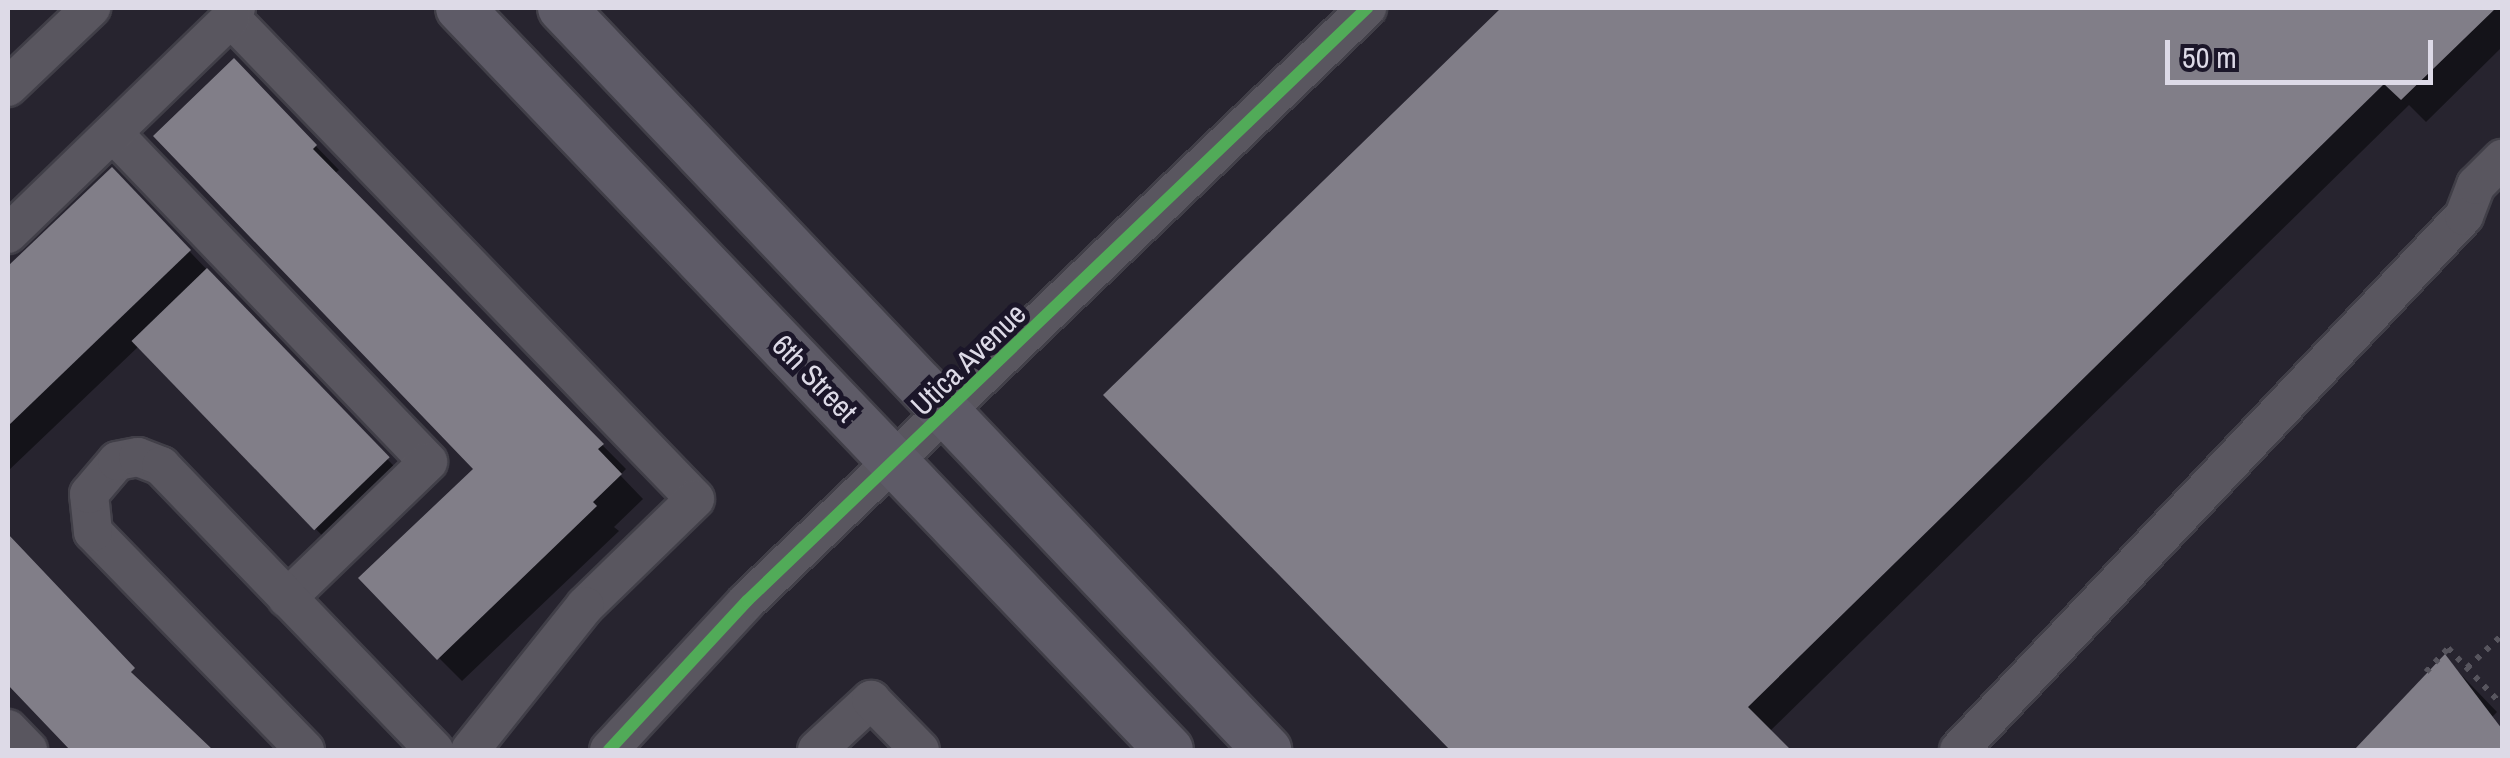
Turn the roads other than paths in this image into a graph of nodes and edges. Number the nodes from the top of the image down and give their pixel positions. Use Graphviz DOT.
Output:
graph roads {
  1 [pos="91,8"];
  2 [pos="460,8"];
  3 [pos="562,8"];
  4 [pos="1367,8"];
  5 [pos="233,12"];
  6 [pos="8,87"];
  7 [pos="113,132"];
  8 [pos="2502,159"];
  9 [pos="8,234"];
  10 [pos="948,414"];
  11 [pos="896,462"];
  12 [pos="287,598"];
  13 [pos="8,729"];
  14 [pos="623,746"];
  15 [pos="28,750"];
  16 [pos="305,750"];
  17 [pos="434,750"];
  18 [pos="470,750"];
  19 [pos="816,750"];
  20 [pos="920,750"];
  21 [pos="1169,750"];
  22 [pos="1267,750"];
  23 [pos="1958,750"];
  1 -- 6 [label="street"];
  2 -- 11 [label="main road, 6th Street"];
  3 -- 10 [label="main road"];
  4 -- 10 [label="street, Utica Avenue"];
  5 -- 7 [label="street"];
  5 -- 18 [label="street"];
  7 -- 9 [label="street"];
  7 -- 12 [label="street"];
  8 -- 23 [label="street"];
  10 -- 11 [label="street, Utica Avenue"];
  10 -- 22 [label="main road"];
  11 -- 14 [label="street, Utica Avenue"];
  11 -- 21 [label="main road, 6th Street"];
  12 -- 16 [label="street"];
  12 -- 17 [label="street"];
  13 -- 15 [label="street"];
  19 -- 20 [label="street"];
}
